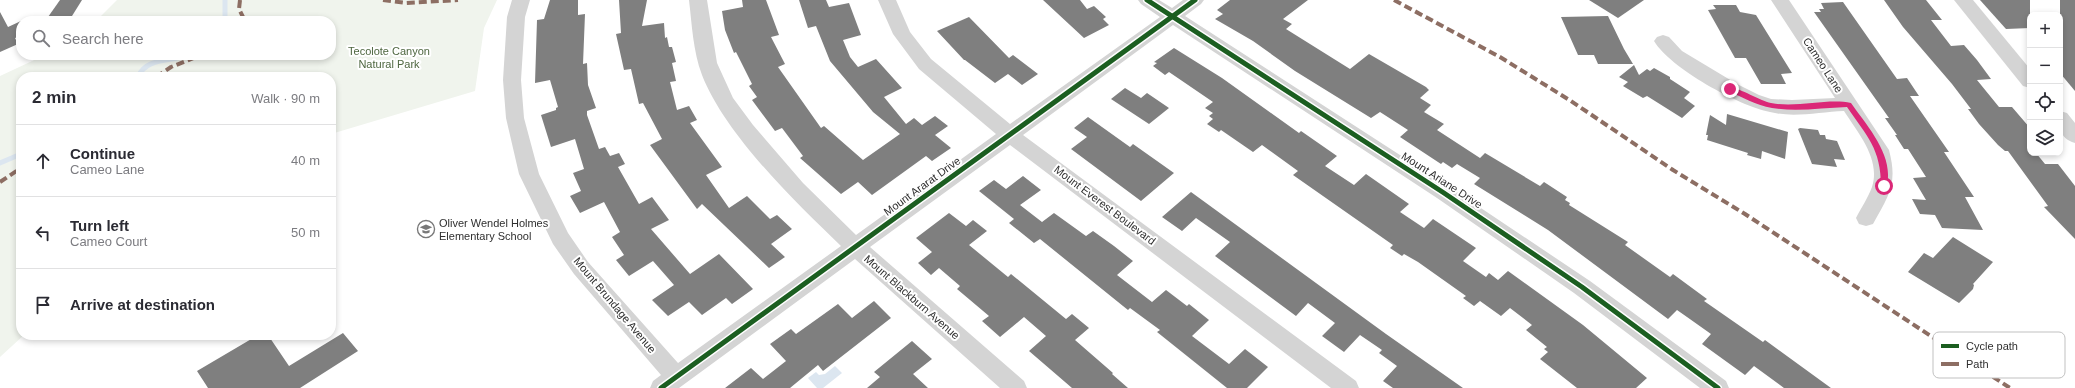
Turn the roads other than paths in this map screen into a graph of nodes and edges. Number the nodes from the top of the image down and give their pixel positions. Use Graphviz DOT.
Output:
graph roads {
  1 [pos="521,0"];
  2 [pos="698,0"];
  3 [pos="886,0"];
  4 [pos="1147,0"];
  5 [pos="1195,0"];
  6 [pos="1780,0"];
  7 [pos="1963,0"];
  8 [pos="1172,16"];
  9 [pos="1663,41"];
  10 [pos="2027,77"];
  11 [pos="1849,104"];
  12 [pos="2062,120"];
  13 [pos="1009,134"];
  14 [pos="2075,136"];
  15 [pos="1866,218"];
  16 [pos="855,248"];
  17 [pos="668,382"];
  18 [pos="1007,385"];
  19 [pos="1348,388"];
  20 [pos="1718,388"];
  1 -- 17 [label="street, Mount Brundage Avenue"];
  2 -- 16 [label="street, Mount Blackburn Avenue"];
  3 -- 13 [label="street, Mount Everest Boulevard"];
  4 -- 8 [label="street, Mount Ariane Drive"];
  5 -- 8 [label="street, Mount Ararat Drive"];
  6 -- 11 [label="street, Cameo Lane"];
  7 -- 10 [label="street"];
  8 -- 13 [label="street, Mount Ararat Drive"];
  8 -- 20 [label="street, Mount Ariane Drive"];
  9 -- 11 [label="street"];
  11 -- 15 [label="street, Cameo Lane"];
  12 -- 14 [label="street"];
  13 -- 16 [label="street, Mount Ararat Drive"];
  13 -- 19 [label="street, Mount Everest Boulevard"];
  16 -- 17 [label="street, Mount Ararat Drive"];
  16 -- 18 [label="street, Mount Blackburn Avenue"];
}
